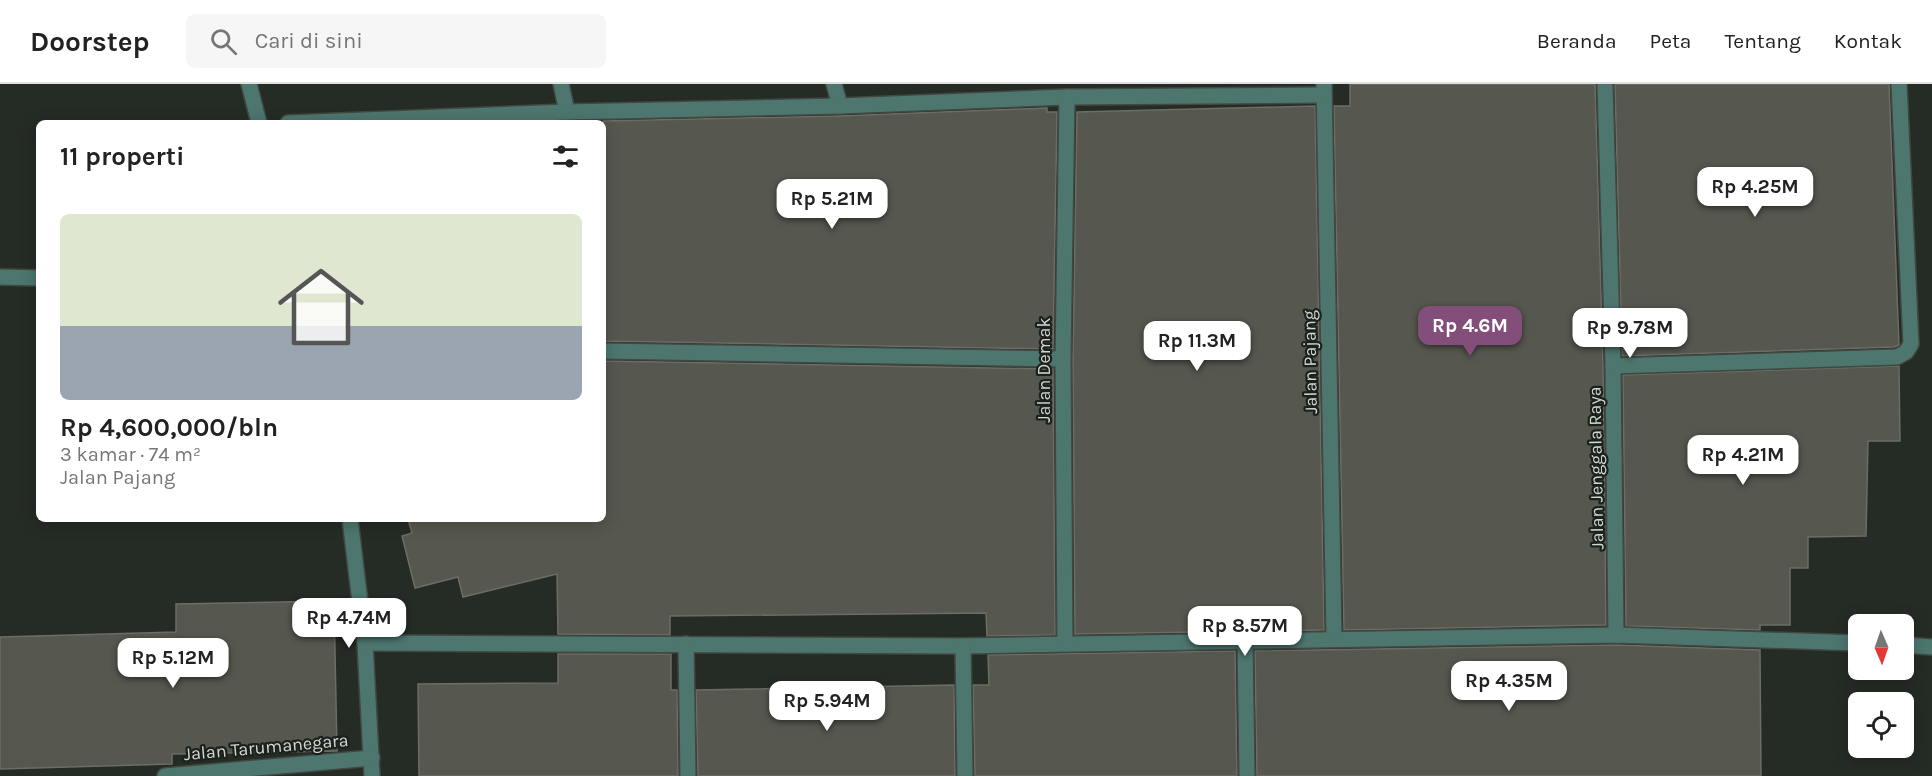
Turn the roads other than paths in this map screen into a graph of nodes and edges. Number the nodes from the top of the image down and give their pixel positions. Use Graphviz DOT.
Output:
graph roads {
  1 [pos="249,84"];
  2 [pos="561,84"];
  3 [pos="834,84"];
  4 [pos="1605,84"];
  5 [pos="1899,84"];
  6 [pos="1324,90"];
  7 [pos="1067,97"];
  8 [pos="840,106"];
  9 [pos="567,112"];
  10 [pos="258,120"];
  11 [pos="364,120"];
  12 [pos="0,276"];
  13 [pos="36,278"];
  14 [pos="606,351"];
  15 [pos="1063,359"];
  16 [pos="1613,366"];
  17 [pos="350,522"];
  18 [pos="1616,635"];
  19 [pos="1334,639"];
  20 [pos="1245,640"];
  21 [pos="1848,642"];
  22 [pos="365,643"];
  23 [pos="686,644"];
  24 [pos="1065,644"];
  25 [pos="963,646"];
  26 [pos="1914,646"];
  27 [pos="1931,647"];
  28 [pos="372,758"];
  29 [pos="165,776"];
  30 [pos="372,776"];
  31 [pos="688,776"];
  32 [pos="965,776"];
  33 [pos="1247,776"];
  1 -- 10 [label="street"];
  2 -- 9 [label="street"];
  3 -- 8 [label="street"];
  4 -- 16 [label="street, Jalan Jenggala Raya"];
  5 -- 16 [label="street"];
  6 -- 7 [label="street"];
  6 -- 19 [label="street, Jalan Pajang"];
  7 -- 8 [label="street"];
  7 -- 15 [label="street, Jalan Demak"];
  8 -- 9 [label="street"];
  9 -- 11 [label="street"];
  12 -- 13 [label="street"];
  14 -- 15 [label="street"];
  15 -- 24 [label="street, Jalan Demak"];
  16 -- 18 [label="street, Jalan Jenggala Raya"];
  17 -- 22 [label="street"];
  18 -- 19 [label="street"];
  18 -- 21 [label="street"];
  19 -- 20 [label="street"];
  20 -- 24 [label="street"];
  20 -- 33 [label="street"];
  22 -- 23 [label="street"];
  22 -- 28 [label="street"];
  23 -- 25 [label="street"];
  23 -- 31 [label="street"];
  24 -- 25 [label="street"];
  25 -- 32 [label="street"];
  26 -- 27 [label="street"];
  28 -- 29 [label="street, Jalan Tarumanegara"];
  28 -- 30 [label="street"];
}
